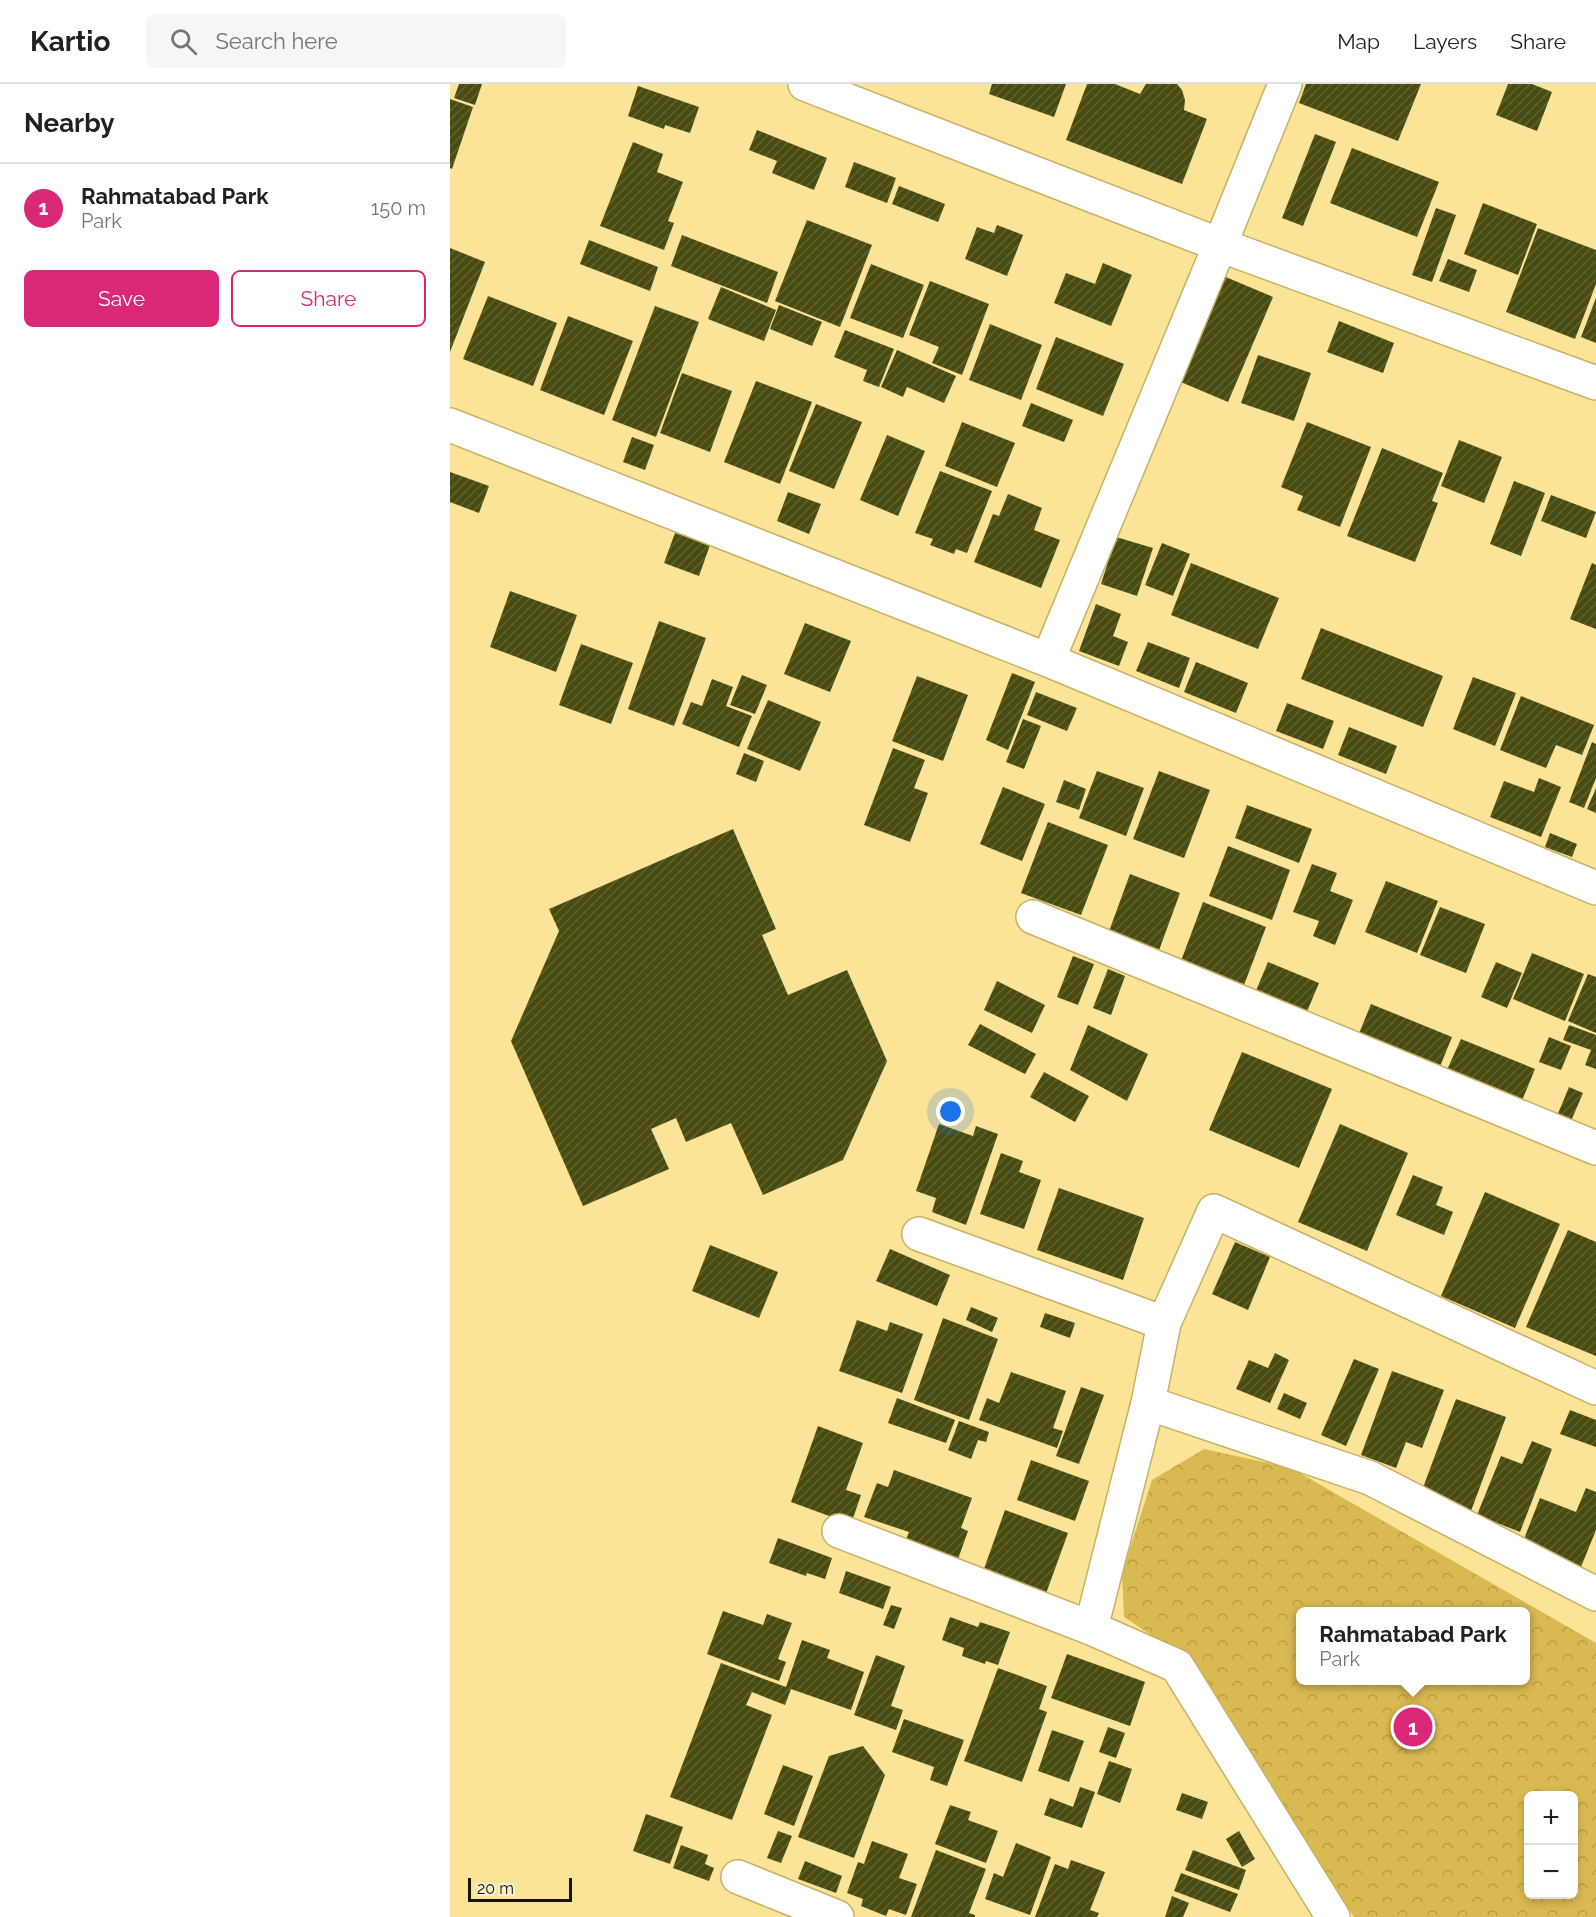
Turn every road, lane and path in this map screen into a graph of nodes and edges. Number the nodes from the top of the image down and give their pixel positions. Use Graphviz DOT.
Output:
graph roads {
  1 [pos="804,84"];
  2 [pos="1285,84"];
  3 [pos="1220,245"];
  4 [pos="1596,383"];
  5 [pos="450,425"];
  6 [pos="1048,660"];
  7 [pos="1596,888"];
  8 [pos="1033,917"];
  9 [pos="1596,1148"];
  10 [pos="919,1234"];
  11 [pos="1164,1323"];
  12 [pos="1596,1388"];
  13 [pos="1148,1403"];
  14 [pos="839,1531"];
  15 [pos="1596,1594"];
  16 [pos="1090,1628"];
  17 [pos="738,1876"];
  18 [pos="837,1917"];
  19 [pos="1333,1917"];
  1 -- 3 [label="street"];
  2 -- 3 [label="street"];
  3 -- 4 [label="street"];
  3 -- 6 [label="street"];
  5 -- 6 [label="street"];
  6 -- 7 [label="street"];
  8 -- 9 [label="street"];
  10 -- 11 [label="street"];
  11 -- 12 [label="street"];
  11 -- 13 [label="street"];
  13 -- 15 [label="street"];
  13 -- 16 [label="street"];
  14 -- 16 [label="street"];
  16 -- 19 [label="street"];
  17 -- 18 [label="street"];
}
